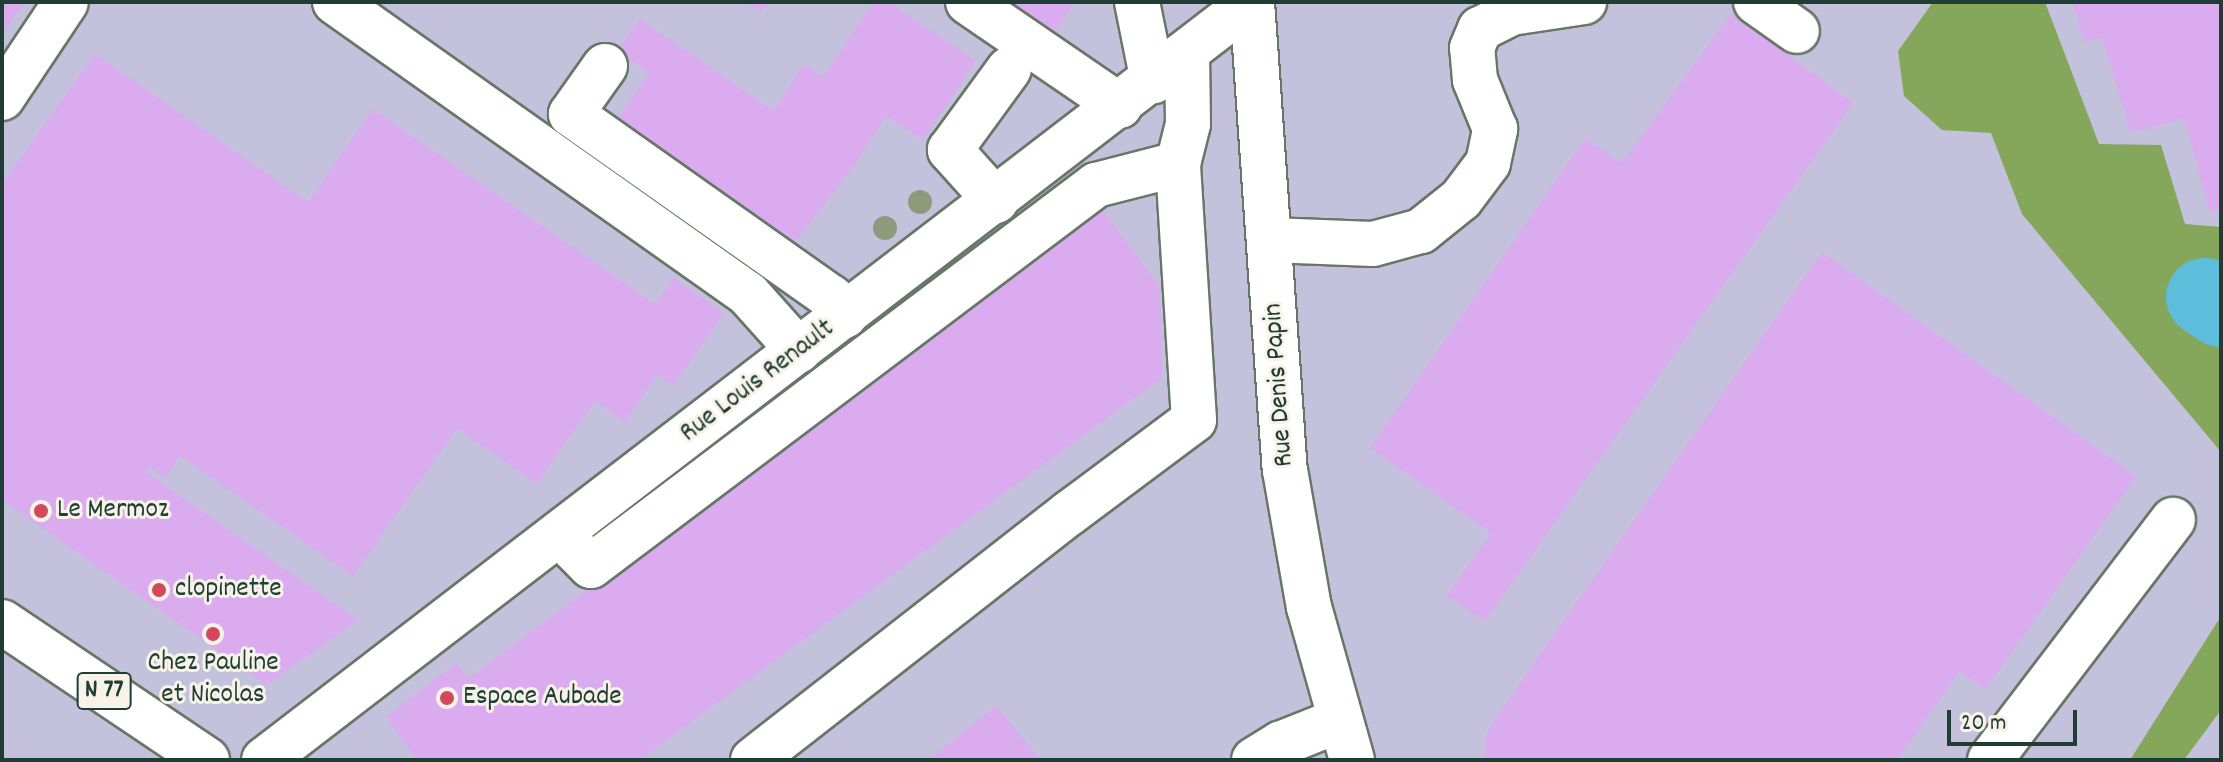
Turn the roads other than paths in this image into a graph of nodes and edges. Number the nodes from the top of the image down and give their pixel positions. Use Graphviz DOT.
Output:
graph roads {
  1 [pos="66,2"];
  2 [pos="335,2"];
  3 [pos="968,2"];
  4 [pos="1137,2"];
  5 [pos="1252,2"];
  6 [pos="1584,2"];
  7 [pos="1756,2"];
  8 [pos="1797,31"];
  9 [pos="1187,55"];
  10 [pos="605,66"];
  11 [pos="1009,69"];
  12 [pos="1136,94"];
  13 [pos="2,98"];
  14 [pos="1178,164"];
  15 [pos="996,201"];
  16 [pos="1270,240"];
  17 [pos="845,316"];
  18 [pos="799,351"];
  19 [pos="2173,520"];
  20 [pos="559,534"];
  21 [pos="2,622"];
  22 [pos="1346,740"];
  23 [pos="207,760"];
  24 [pos="264,760"];
  25 [pos="753,760"];
  26 [pos="1254,760"];
  27 [pos="1990,760"];
  1 -- 13 [label="street"];
  2 -- 18 [label="street"];
  3 -- 12 [label="street"];
  4 -- 12 [label="street"];
  5 -- 9 [label="street, Rue Louis Renault"];
  5 -- 16 [label="street, Rue Denis Papin"];
  6 -- 16 [label="street"];
  7 -- 8 [label="street"];
  9 -- 12 [label="street, Rue Louis Renault"];
  9 -- 14 [label="street"];
  10 -- 17 [label="street"];
  11 -- 15 [label="street"];
  12 -- 15 [label="street, Rue Louis Renault"];
  14 -- 20 [label="street"];
  14 -- 25 [label="street"];
  15 -- 17 [label="street, Rue Louis Renault"];
  16 -- 22 [label="street, Rue Denis Papin"];
  17 -- 18 [label="street, Rue Louis Renault"];
  18 -- 20 [label="street, Rue Louis Renault"];
  19 -- 27 [label="street"];
  20 -- 24 [label="street, Rue Louis Renault"];
  21 -- 23 [label="street, N 77"];
  22 -- 26 [label="street"];
}
